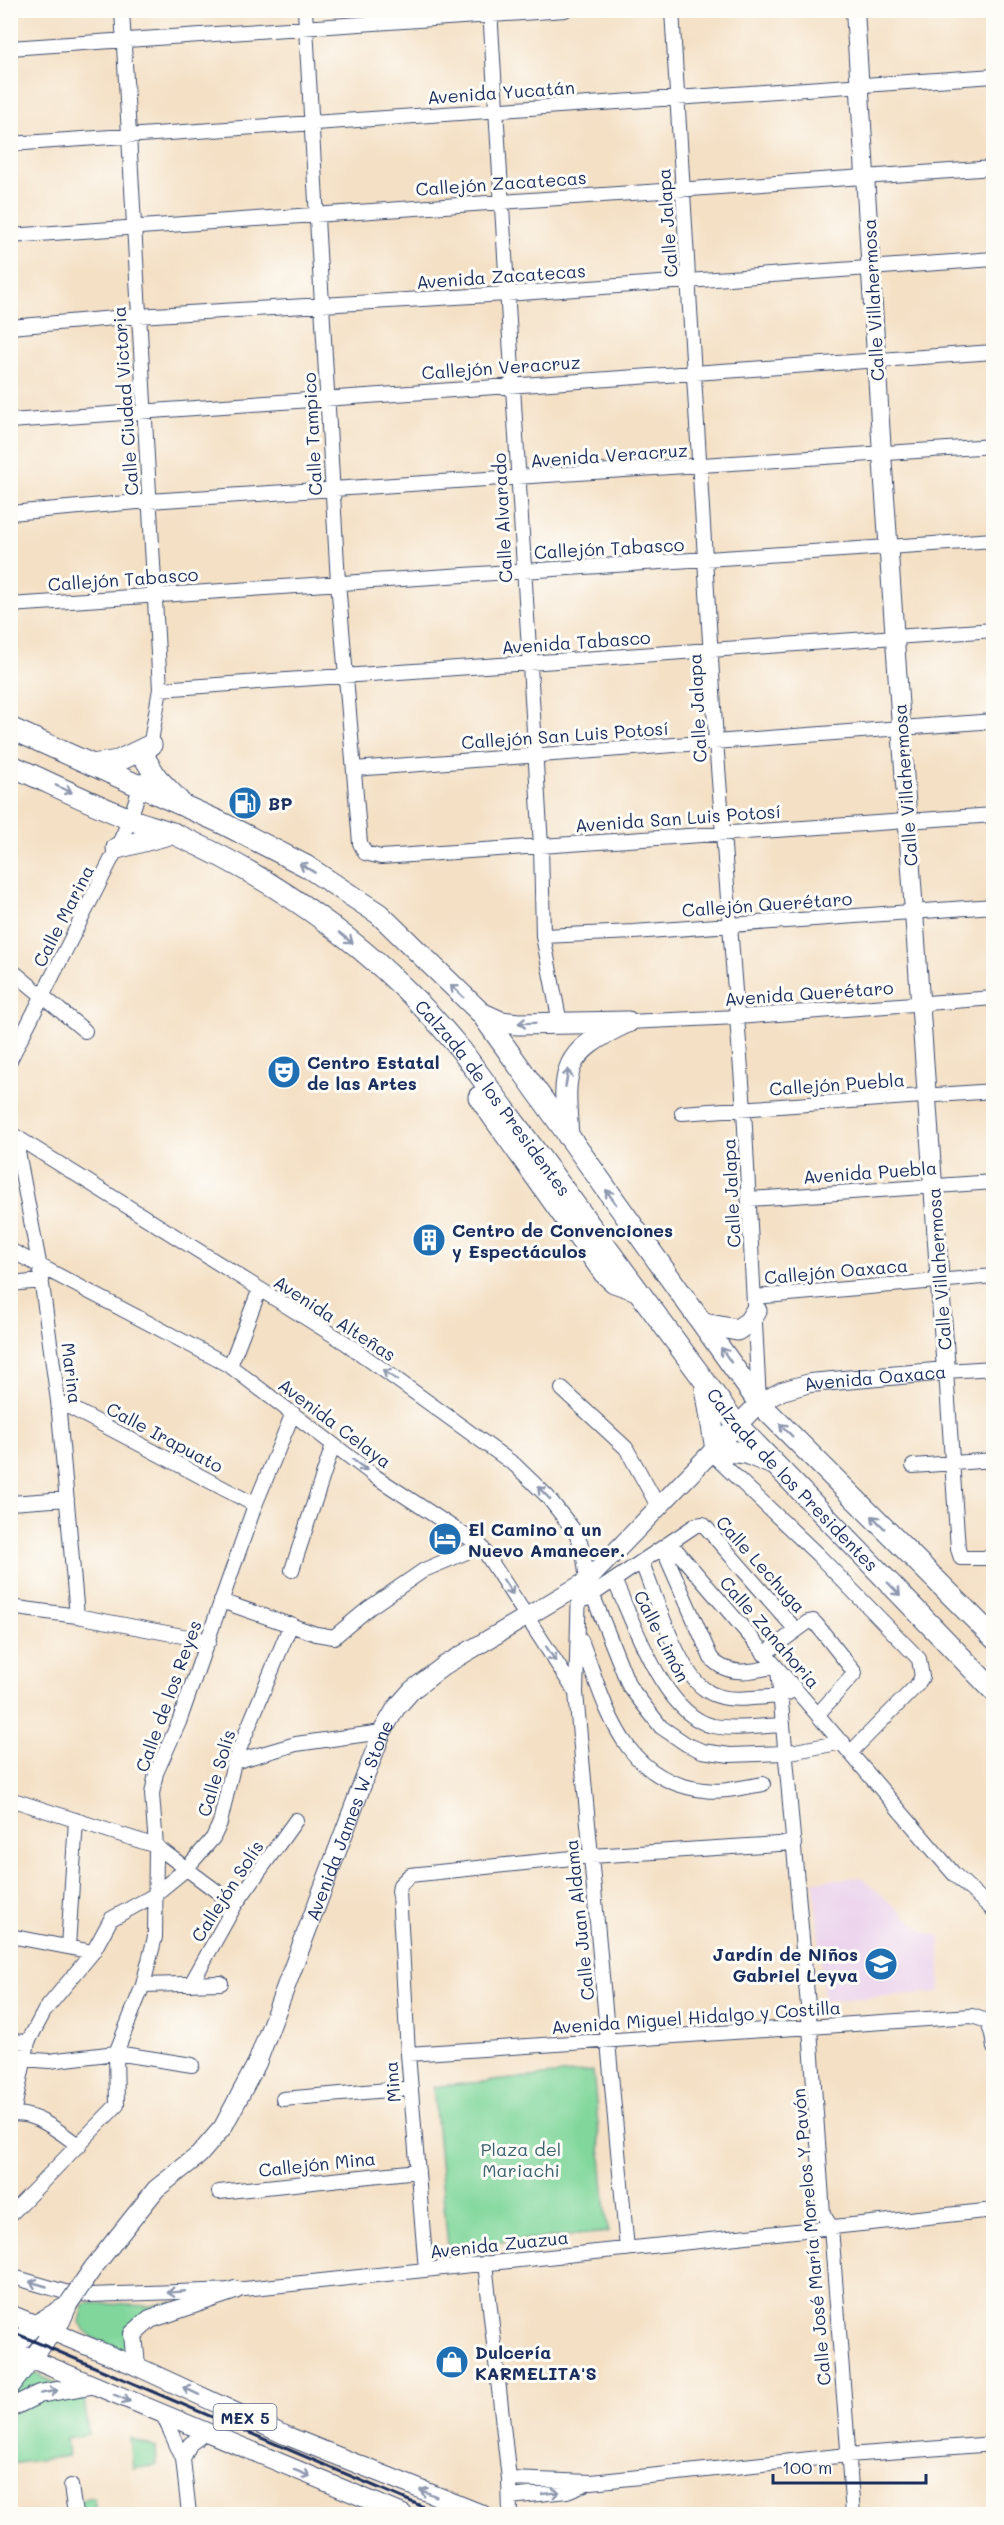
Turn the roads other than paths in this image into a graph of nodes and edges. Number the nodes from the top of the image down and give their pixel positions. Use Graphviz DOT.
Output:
graph roads {
  1 [pos="122,10"];
  2 [pos="305,10"];
  3 [pos="565,10"];
  4 [pos="672,10"];
  5 [pos="855,10"];
  6 [pos="491,13"];
  7 [pos="306,28"];
  8 [pos="124,40"];
  9 [pos="10,48"];
  10 [pos="993,75"];
  11 [pos="860,85"];
  12 [pos="677,98"];
  13 [pos="495,110"];
  14 [pos="310,123"];
  15 [pos="128,136"];
  16 [pos="10,144"];
  17 [pos="993,168"];
  18 [pos="866,176"];
  19 [pos="683,188"];
  20 [pos="501,201"];
  21 [pos="316,214"];
  22 [pos="133,229"];
  23 [pos="10,236"];
  24 [pos="993,260"];
  25 [pos="871,268"];
  26 [pos="689,282"];
  27 [pos="506,294"];
  28 [pos="322,305"];
  29 [pos="138,316"];
  30 [pos="10,327"];
  31 [pos="993,352"];
  32 [pos="876,361"];
  33 [pos="694,373"];
  34 [pos="512,384"];
  35 [pos="328,397"];
  36 [pos="143,410"];
  37 [pos="10,420"];
  38 [pos="993,446"];
  39 [pos="882,454"];
  40 [pos="699,467"];
  41 [pos="518,479"];
  42 [pos="333,490"];
  43 [pos="149,501"];
  44 [pos="10,513"];
  45 [pos="993,540"];
  46 [pos="889,548"];
  47 [pos="705,560"];
  48 [pos="523,571"];
  49 [pos="338,582"];
  50 [pos="156,594"];
  51 [pos="10,605"];
  52 [pos="993,630"];
  53 [pos="895,637"];
  54 [pos="712,650"];
  55 [pos="530,664"];
  56 [pos="345,676"];
  57 [pos="160,689"];
  58 [pos="993,721"];
  59 [pos="10,728"];
  60 [pos="901,728"];
  61 [pos="717,741"];
  62 [pos="149,754"];
  63 [pos="536,755"];
  64 [pos="10,765"];
  65 [pos="92,765"];
  66 [pos="354,769"];
  67 [pos="140,788"];
  68 [pos="183,806"];
  69 [pos="993,815"];
  70 [pos="130,819"];
  71 [pos="908,820"];
  72 [pos="173,833"];
  73 [pos="724,833"];
  74 [pos="541,846"];
  75 [pos="117,848"];
  76 [pos="365,853"];
  77 [pos="993,906"];
  78 [pos="913,912"];
  79 [pos="731,925"];
  80 [pos="543,936"];
  81 [pos="10,969"];
  82 [pos="42,996"];
  83 [pos="993,998"];
  84 [pos="920,1004"];
  85 [pos="481,1013"];
  86 [pos="738,1017"];
  87 [pos="628,1022"];
  88 [pos="560,1023"];
  89 [pos="85,1031"];
  90 [pos="12,1051"];
  91 [pos="993,1091"];
  92 [pos="927,1096"];
  93 [pos="744,1109"];
  94 [pos="682,1113"];
  95 [pos="13,1134"];
  96 [pos="568,1137"];
  97 [pos="993,1182"];
  98 [pos="933,1186"];
  99 [pos="750,1199"];
  100 [pos="10,1250"];
  101 [pos="39,1263"];
  102 [pos="993,1275"];
  103 [pos="940,1279"];
  104 [pos="42,1281"];
  105 [pos="10,1284"];
  106 [pos="259,1291"];
  107 [pos="755,1304"];
  108 [pos="704,1324"];
  109 [pos="230,1366"];
  110 [pos="993,1368"];
  111 [pos="946,1371"];
  112 [pos="704,1382"];
  113 [pos="562,1389"];
  114 [pos="58,1401"];
  115 [pos="759,1403"];
  116 [pos="293,1413"];
  117 [pos="737,1425"];
  118 [pos="333,1445"];
  119 [pos="714,1452"];
  120 [pos="993,1460"];
  121 [pos="953,1462"];
  122 [pos="773,1464"];
  123 [pos="913,1466"];
  124 [pos="67,1498"];
  125 [pos="10,1503"];
  126 [pos="255,1505"];
  127 [pos="658,1506"];
  128 [pos="481,1546"];
  129 [pos="667,1547"];
  130 [pos="993,1558"];
  131 [pos="642,1563"];
  132 [pos="292,1570"];
  133 [pos="615,1582"];
  134 [pos="585,1591"];
  135 [pos="221,1601"];
  136 [pos="10,1607"];
  137 [pos="526,1615"];
  138 [pos="76,1616"];
  139 [pos="291,1624"];
  140 [pos="796,1630"];
  141 [pos="579,1636"];
  142 [pos="993,1638"];
  143 [pos="209,1641"];
  144 [pos="764,1654"];
  145 [pos="777,1668"];
  146 [pos="795,1688"];
  147 [pos="993,1691"];
  148 [pos="576,1693"];
  149 [pos="780,1696"];
  150 [pos="818,1714"];
  151 [pos="782,1725"];
  152 [pos="382,1732"];
  153 [pos="847,1747"];
  154 [pos="785,1753"];
  155 [pos="234,1762"];
  156 [pos="763,1784"];
  157 [pos="10,1799"];
  158 [pos="76,1820"];
  159 [pos="296,1820"];
  160 [pos="794,1843"];
  161 [pos="156,1846"];
  162 [pos="591,1856"];
  163 [pos="186,1869"];
  164 [pos="153,1896"];
  165 [pos="235,1905"];
  166 [pos="993,1911"];
  167 [pos="10,1936"];
  168 [pos="68,1947"];
  169 [pos="93,1952"];
  170 [pos="221,1983"];
  171 [pos="191,1984"];
  172 [pos="144,1985"];
  173 [pos="810,2028"];
  174 [pos="10,2041"];
  175 [pos="28,2042"];
  176 [pos="609,2042"];
  177 [pos="993,2048"];
  178 [pos="116,2052"];
  179 [pos="408,2054"];
  180 [pos="24,2059"];
  181 [pos="192,2066"];
  182 [pos="411,2088"];
  183 [pos="283,2099"];
  184 [pos="12,2114"];
  185 [pos="79,2146"];
  186 [pos="418,2171"];
  187 [pos="219,2192"];
  188 [pos="993,2210"];
  189 [pos="10,2215"];
  190 [pos="831,2227"];
  191 [pos="627,2248"];
  192 [pos="485,2263"];
  193 [pos="426,2270"];
  194 [pos="10,2276"];
  195 [pos="235,2290"];
  196 [pos="68,2306"];
  197 [pos="10,2314"];
  198 [pos="34,2325"];
  199 [pos="52,2332"];
  200 [pos="97,2350"];
  201 [pos="11,2352"];
  202 [pos="32,2359"];
  203 [pos="136,2366"];
  204 [pos="91,2385"];
  205 [pos="10,2387"];
  206 [pos="10,2409"];
  207 [pos="164,2416"];
  208 [pos="205,2433"];
  209 [pos="993,2444"];
  210 [pos="848,2455"];
  211 [pos="183,2459"];
  212 [pos="509,2480"];
  213 [pos="592,2482"];
  214 [pos="71,2486"];
  215 [pos="510,2497"];
  216 [pos="75,2514"];
  217 [pos="189,2514"];
  218 [pos="403,2514"];
  219 [pos="482,2514"];
  220 [pos="510,2514"];
  221 [pos="853,2514"];
  1 -- 8 [label="street, Calle Ciudad Victoria"];
  2 -- 7 [label="street, Calle Tampico"];
  3 -- 6 [label="street"];
  4 -- 12 [label="street, Calle Jalapa"];
  5 -- 11 [label="main road, Calle Villahermosa"];
  6 -- 7 [label="street"];
  6 -- 13 [label="street, Calle Alvarado"];
  7 -- 8 [label="street"];
  7 -- 14 [label="street, Calle Tampico"];
  8 -- 9 [label="street"];
  8 -- 15 [label="street, Calle Ciudad Victoria"];
  10 -- 11 [label="street, Avenida Yucatán"];
  11 -- 12 [label="street, Avenida Yucatán"];
  11 -- 18 [label="main road, Calle Villahermosa"];
  12 -- 13 [label="street, Avenida Yucatán"];
  12 -- 19 [label="street, Calle Jalapa"];
  13 -- 14 [label="street, Avenida Yucatán"];
  13 -- 20 [label="street, Calle Alvarado"];
  14 -- 15 [label="street, Avenida Yucatán"];
  14 -- 21 [label="street, Calle Tampico"];
  15 -- 16 [label="street, Avenida Yucatán"];
  15 -- 22 [label="street, Calle Ciudad Victoria"];
  17 -- 18 [label="street, Callejón Zacatecas"];
  18 -- 19 [label="street, Callejón Zacatecas"];
  18 -- 25 [label="main road, Calle Villahermosa"];
  19 -- 20 [label="street, Callejón Zacatecas"];
  19 -- 26 [label="street, Calle Jalapa"];
  20 -- 21 [label="street, Callejón Zacatecas"];
  20 -- 27 [label="street, Calle Alvarado"];
  21 -- 22 [label="street, Callejón Zacatecas"];
  21 -- 28 [label="street, Calle Tampico"];
  22 -- 23 [label="street, Callejón Zacatecas"];
  22 -- 29 [label="street, Calle Ciudad Victoria"];
  24 -- 25 [label="street, Avenida Zacatecas"];
  25 -- 26 [label="street, Avenida Zacatecas"];
  25 -- 32 [label="main road, Calle Villahermosa"];
  26 -- 27 [label="street, Avenida Zacatecas"];
  26 -- 33 [label="street, Calle Jalapa"];
  27 -- 28 [label="street, Avenida Zacatecas"];
  27 -- 34 [label="street, Calle Alvarado"];
  28 -- 29 [label="street, Avenida Zacatecas"];
  28 -- 35 [label="street, Calle Tampico"];
  29 -- 30 [label="street, Avenida Zacatecas"];
  29 -- 36 [label="street, Calle Ciudad Victoria"];
  31 -- 32 [label="street, Callejón Veracruz"];
  32 -- 33 [label="street, Callejón Veracruz"];
  32 -- 39 [label="main road, Calle Villahermosa"];
  33 -- 34 [label="street, Callejón Veracruz"];
  33 -- 40 [label="street, Calle Jalapa"];
  34 -- 35 [label="street, Callejón Veracruz"];
  34 -- 41 [label="street, Calle Alvarado"];
  35 -- 36 [label="street, Callejón Veracruz"];
  35 -- 42 [label="street, Calle Tampico"];
  36 -- 37 [label="street, Callejón Veracruz"];
  36 -- 43 [label="street, Calle Ciudad Victoria"];
  38 -- 39 [label="street, Avenida Veracruz"];
  39 -- 40 [label="street, Avenida Veracruz"];
  39 -- 46 [label="main road, Calle Villahermosa"];
  40 -- 41 [label="street, Avenida Veracruz"];
  40 -- 47 [label="street, Calle Jalapa"];
  41 -- 42 [label="street, Avenida Veracruz"];
  41 -- 48 [label="street, Calle Alvarado"];
  42 -- 43 [label="street, Avenida Veracruz"];
  42 -- 49 [label="street, Calle Tampico"];
  43 -- 44 [label="street, Avenida Veracruz"];
  43 -- 50 [label="street, Calle Ciudad Victoria"];
  45 -- 46 [label="street, Callejón Tabasco"];
  46 -- 47 [label="street, Callejón Tabasco"];
  46 -- 53 [label="main road, Calle Villahermosa"];
  47 -- 48 [label="street, Callejón Tabasco"];
  47 -- 54 [label="street, Calle Jalapa"];
  48 -- 49 [label="street, Callejón Tabasco"];
  48 -- 55 [label="street, Calle Alvarado"];
  49 -- 50 [label="street, Callejón Tabasco"];
  49 -- 56 [label="street, Calle Tampico"];
  50 -- 51 [label="street, Callejón Tabasco"];
  50 -- 57 [label="street, Calle Ciudad Victoria"];
  52 -- 53 [label="street, Avenida Tabasco"];
  53 -- 54 [label="street, Avenida Tabasco"];
  53 -- 60 [label="main road, Calle Villahermosa"];
  54 -- 55 [label="street, Avenida Tabasco"];
  54 -- 61 [label="street, Calle Jalapa"];
  55 -- 56 [label="street, Avenida Tabasco"];
  55 -- 63 [label="street, Calle Alvarado"];
  56 -- 57 [label="street, Avenida Tabasco"];
  56 -- 66 [label="street, Calle Tampico"];
  57 -- 62 [label="street, Calle Ciudad Victoria"];
  58 -- 60 [label="street, Callejón San Luis Potosí"];
  59 -- 65 [label="highway, Calzada de los Presidentes"];
  60 -- 61 [label="street, Callejón San Luis Potosí"];
  60 -- 71 [label="main road, Calle Villahermosa"];
  61 -- 63 [label="street, Callejón San Luis Potosí"];
  61 -- 73 [label="street, Calle Jalapa"];
  62 -- 65 [label="highway"];
  62 -- 67 [label="street, Calle Ciudad Victoria"];
  62 -- 68 [label="highway"];
  63 -- 66 [label="street, Callejón San Luis Potosí"];
  63 -- 74 [label="street, Calle Alvarado"];
  64 -- 70 [label="highway, Calzada de los Presidentes, one-way"];
  65 -- 67 [label="highway, Calzada de los Presidentes"];
  66 -- 76 [label="street, Calle Tampico"];
  67 -- 68 [label="highway, Calzada de los Presidentes"];
  67 -- 70 [label="street, Calle Ciudad Victoria"];
  85 -- 68 [label="highway, Calzada de los Presidentes, one-way"];
  69 -- 71 [label="street, Avenida San Luis Potosí"];
  70 -- 72 [label="highway, Calzada de los Presidentes"];
  70 -- 75 [label="street, Calle Marina"];
  71 -- 73 [label="street, Avenida San Luis Potosí"];
  71 -- 78 [label="main road, Calle Villahermosa"];
  72 -- 75 [label="highway"];
  72 -- 112 [label="highway, Calzada de los Presidentes, one-way"];
  73 -- 74 [label="street, Avenida San Luis Potosí"];
  73 -- 79 [label="street, Calle Jalapa"];
  74 -- 76 [label="street, Avenida San Luis Potosí"];
  74 -- 80 [label="street, Calle Alvarado"];
  75 -- 82 [label="street, Calle Marina"];
  77 -- 78 [label="street, Callejón Querétaro"];
  78 -- 79 [label="street, Callejón Querétaro"];
  78 -- 84 [label="main road, Calle Villahermosa"];
  79 -- 80 [label="street, Callejón Querétaro"];
  79 -- 86 [label="street, Calle Jalapa"];
  80 -- 88 [label="street, Calle Alvarado"];
  81 -- 82 [label="street"];
  82 -- 89 [label="street"];
  82 -- 90 [label="street, Calle Marina"];
  83 -- 84 [label="street, Avenida Querétaro"];
  84 -- 86 [label="street, Avenida Querétaro"];
  84 -- 92 [label="main road, Calle Villahermosa"];
  88 -- 85 [label="highway, one-way"];
  85 -- 96 [label="highway, Calzada de los Presidentes"];
  86 -- 87 [label="street, Avenida Querétaro"];
  86 -- 93 [label="street, Calle Jalapa"];
  87 -- 88 [label="highway"];
  96 -- 87 [label="highway, one-way"];
  91 -- 92 [label="street, Callejón Puebla"];
  92 -- 93 [label="street, Callejón Puebla"];
  92 -- 98 [label="main road, Calle Villahermosa"];
  93 -- 94 [label="street, Callejón Puebla"];
  93 -- 99 [label="street, Calle Jalapa"];
  95 -- 101 [label="street, Marina"];
  95 -- 106 [label="street, Avenida Alteñas"];
  108 -- 96 [label="highway, Calzada de los Presidentes, one-way"];
  97 -- 98 [label="street, Avenida Puebla"];
  98 -- 99 [label="street, Avenida Puebla"];
  98 -- 103 [label="main road, Calle Villahermosa"];
  99 -- 107 [label="street, Calle Jalapa"];
  100 -- 101 [label="street, Avenida Celaya"];
  101 -- 104 [label="street, Marina"];
  101 -- 109 [label="street, Avenida Celaya"];
  102 -- 103 [label="street, Callejón Oaxaca"];
  103 -- 107 [label="street, Callejón Oaxaca"];
  103 -- 111 [label="main road, Calle Villahermosa"];
  104 -- 105 [label="street"];
  104 -- 114 [label="street, Marina"];
  106 -- 109 [label="street"];
  134 -- 106 [label="street, Avenida Alteñas, one-way"];
  107 -- 108 [label="highway"];
  107 -- 115 [label="street, Calle Jalapa"];
  115 -- 108 [label="highway, Calzada de los Presidentes, one-way"];
  109 -- 116 [label="street, Avenida Celaya"];
  110 -- 111 [label="street, Avenida Oaxaca"];
  111 -- 115 [label="main road, Avenida Oaxaca"];
  111 -- 121 [label="street, Calle Villahermosa"];
  112 -- 117 [label="highway, Calzada de los Presidentes"];
  112 -- 119 [label="highway"];
  113 -- 127 [label="street"];
  114 -- 124 [label="street, Marina"];
  114 -- 126 [label="street, Calle Irapuato"];
  115 -- 117 [label="main road, Avenida Oaxaca"];
  142 -- 115 [label="highway, Calzada de los Presidentes, one-way"];
  116 -- 118 [label="street, Avenida Celaya"];
  116 -- 126 [label="street, Calle de los Reyes"];
  117 -- 119 [label="main road, Avenida James W. Stone"];
  117 -- 122 [label="highway, Calzada de los Presidentes"];
  118 -- 128 [label="street, Avenida Celaya, one-way"];
  118 -- 132 [label="street"];
  119 -- 122 [label="highway"];
  119 -- 127 [label="main road, Avenida James W. Stone"];
  119 -- 153 [label="street"];
  120 -- 121 [label="street"];
  121 -- 123 [label="street"];
  121 -- 130 [label="street, Calle Villahermosa"];
  122 -- 147 [label="highway, Calzada de los Presidentes, one-way"];
  124 -- 125 [label="street"];
  124 -- 138 [label="street, Marina"];
  126 -- 135 [label="street, Calle de los Reyes"];
  127 -- 134 [label="main road, Avenida James W. Stone"];
  128 -- 137 [label="street, Avenida Celaya, one-way"];
  128 -- 139 [label="street"];
  129 -- 131 [label="street"];
  129 -- 140 [label="street, Calle Lechuga"];
  129 -- 144 [label="street, Calle Zanahoria"];
  129 -- 145 [label="street"];
  131 -- 133 [label="street"];
  131 -- 149 [label="street"];
  133 -- 134 [label="street"];
  133 -- 151 [label="street, Calle Limón"];
  134 -- 137 [label="main road, Avenida James W. Stone"];
  134 -- 141 [label="street, Calle Juan Aldama"];
  134 -- 154 [label="street"];
  135 -- 139 [label="street"];
  135 -- 143 [label="street, Calle de los Reyes"];
  136 -- 138 [label="street"];
  137 -- 148 [label="street, Avenida Celaya, one-way"];
  137 -- 152 [label="main road, Avenida James W. Stone"];
  138 -- 143 [label="street"];
  139 -- 155 [label="street, Calle Solís"];
  140 -- 144 [label="street"];
  140 -- 150 [label="street"];
  141 -- 148 [label="street, Calle Juan Aldama"];
  141 -- 156 [label="street"];
  143 -- 161 [label="street, Calle de los Reyes"];
  144 -- 145 [label="street, Calle Zanahoria"];
  145 -- 146 [label="street, Calle Zanahoria"];
  145 -- 149 [label="street, Calle José María Morelos Y Pavón"];
  146 -- 149 [label="street"];
  146 -- 150 [label="street, Calle Zanahoria"];
  148 -- 162 [label="street, Calle Juan Aldama"];
  149 -- 151 [label="street, Calle José María Morelos Y Pavón"];
  150 -- 153 [label="street, Calle Zanahoria"];
  151 -- 154 [label="street, Calle José María Morelos Y Pavón"];
  152 -- 155 [label="street"];
  152 -- 196 [label="main road, Avenida James W. Stone, bridge"];
  153 -- 154 [label="street"];
  153 -- 166 [label="street, Calle Zanahoria"];
  154 -- 160 [label="street, Calle José María Morelos Y Pavón"];
  155 -- 163 [label="street, Calle Solís"];
  157 -- 158 [label="street"];
  158 -- 161 [label="street"];
  158 -- 168 [label="street"];
  159 -- 165 [label="street, Callejón Solís"];
  160 -- 162 [label="street"];
  160 -- 173 [label="street, Calle José María Morelos Y Pavón"];
  161 -- 163 [label="street"];
  161 -- 164 [label="street, Calle de los Reyes"];
  162 -- 176 [label="street, Calle Juan Aldama"];
  162 -- 179 [label="street, Mina"];
  163 -- 164 [label="street, Calle Solís"];
  163 -- 165 [label="street"];
  164 -- 169 [label="street, Calle Solís"];
  164 -- 172 [label="street, Calle de los Reyes"];
  165 -- 171 [label="street, Callejón Solís"];
  167 -- 168 [label="street"];
  168 -- 169 [label="street"];
  169 -- 175 [label="street, Calle Solís"];
  170 -- 171 [label="street"];
  171 -- 172 [label="street"];
  172 -- 178 [label="street, Calle de los Reyes"];
  173 -- 176 [label="street, Avenida Miguel Hidalgo y Costilla"];
  173 -- 177 [label="street, Avenida Miguel Hidalgo y Costilla"];
  173 -- 190 [label="street, Calle José María Morelos Y Pavón"];
  174 -- 175 [label="street"];
  175 -- 180 [label="street, Calle Solís"];
  176 -- 179 [label="street, Avenida Miguel Hidalgo y Costilla"];
  176 -- 191 [label="street, Calle Juan Aldama"];
  178 -- 180 [label="street"];
  178 -- 181 [label="street"];
  178 -- 185 [label="street, Calle de los Reyes"];
  179 -- 182 [label="street, Mina"];
  180 -- 184 [label="street, Calle Solís"];
  182 -- 183 [label="street"];
  182 -- 186 [label="street, Mina"];
  184 -- 185 [label="street"];
  185 -- 189 [label="street"];
  186 -- 187 [label="street, Callejón Mina"];
  186 -- 193 [label="street, Mina"];
  188 -- 190 [label="street, Avenida Zuazua"];
  190 -- 191 [label="street, Avenida Zuazua"];
  190 -- 210 [label="street, Calle José María Morelos Y Pavón"];
  191 -- 192 [label="street, Avenida Zuazua"];
  192 -- 193 [label="street, Avenida Zuazua"];
  192 -- 212 [label="street"];
  193 -- 195 [label="street, Avenida Zuazua"];
  195 -- 194 [label="street, Avenida Zuazua, one-way"];
  195 -- 203 [label="main road"];
  196 -- 198 [label="main road, Avenida James W. Stone"];
  196 -- 199 [label="main road, Avenida James W. Stone"];
  196 -- 200 [label="main road"];
  197 -- 198 [label="main road, MEX 5"];
  198 -- 199 [label="main road, MEX 5"];
  198 -- 201 [label="main road"];
  199 -- 200 [label="main road, MEX 5"];
  199 -- 202 [label="main road, Avenida James W. Stone"];
  200 -- 203 [label="main road, MEX 5"];
  201 -- 202 [label="main road, MEX 5"];
  202 -- 204 [label="main road, MEX 5"];
  202 -- 205 [label="main road, Avenida James W. Stone"];
  219 -- 203 [label="main road, MEX 5, one-way"];
  206 -- 204 [label="main road, one-way"];
  204 -- 207 [label="main road, MEX 5, one-way"];
  207 -- 208 [label="main road, MEX 5"];
  207 -- 211 [label="street"];
  208 -- 211 [label="street"];
  208 -- 218 [label="main road, MEX 5, one-way"];
  209 -- 210 [label="street"];
  210 -- 213 [label="street"];
  210 -- 221 [label="street, Calle José María Morelos Y Pavón"];
  211 -- 217 [label="street"];
  212 -- 213 [label="street"];
  212 -- 215 [label="street"];
  215 -- 213 [label="street, one-way"];
  214 -- 216 [label="street"];
  215 -- 220 [label="street"];
}
